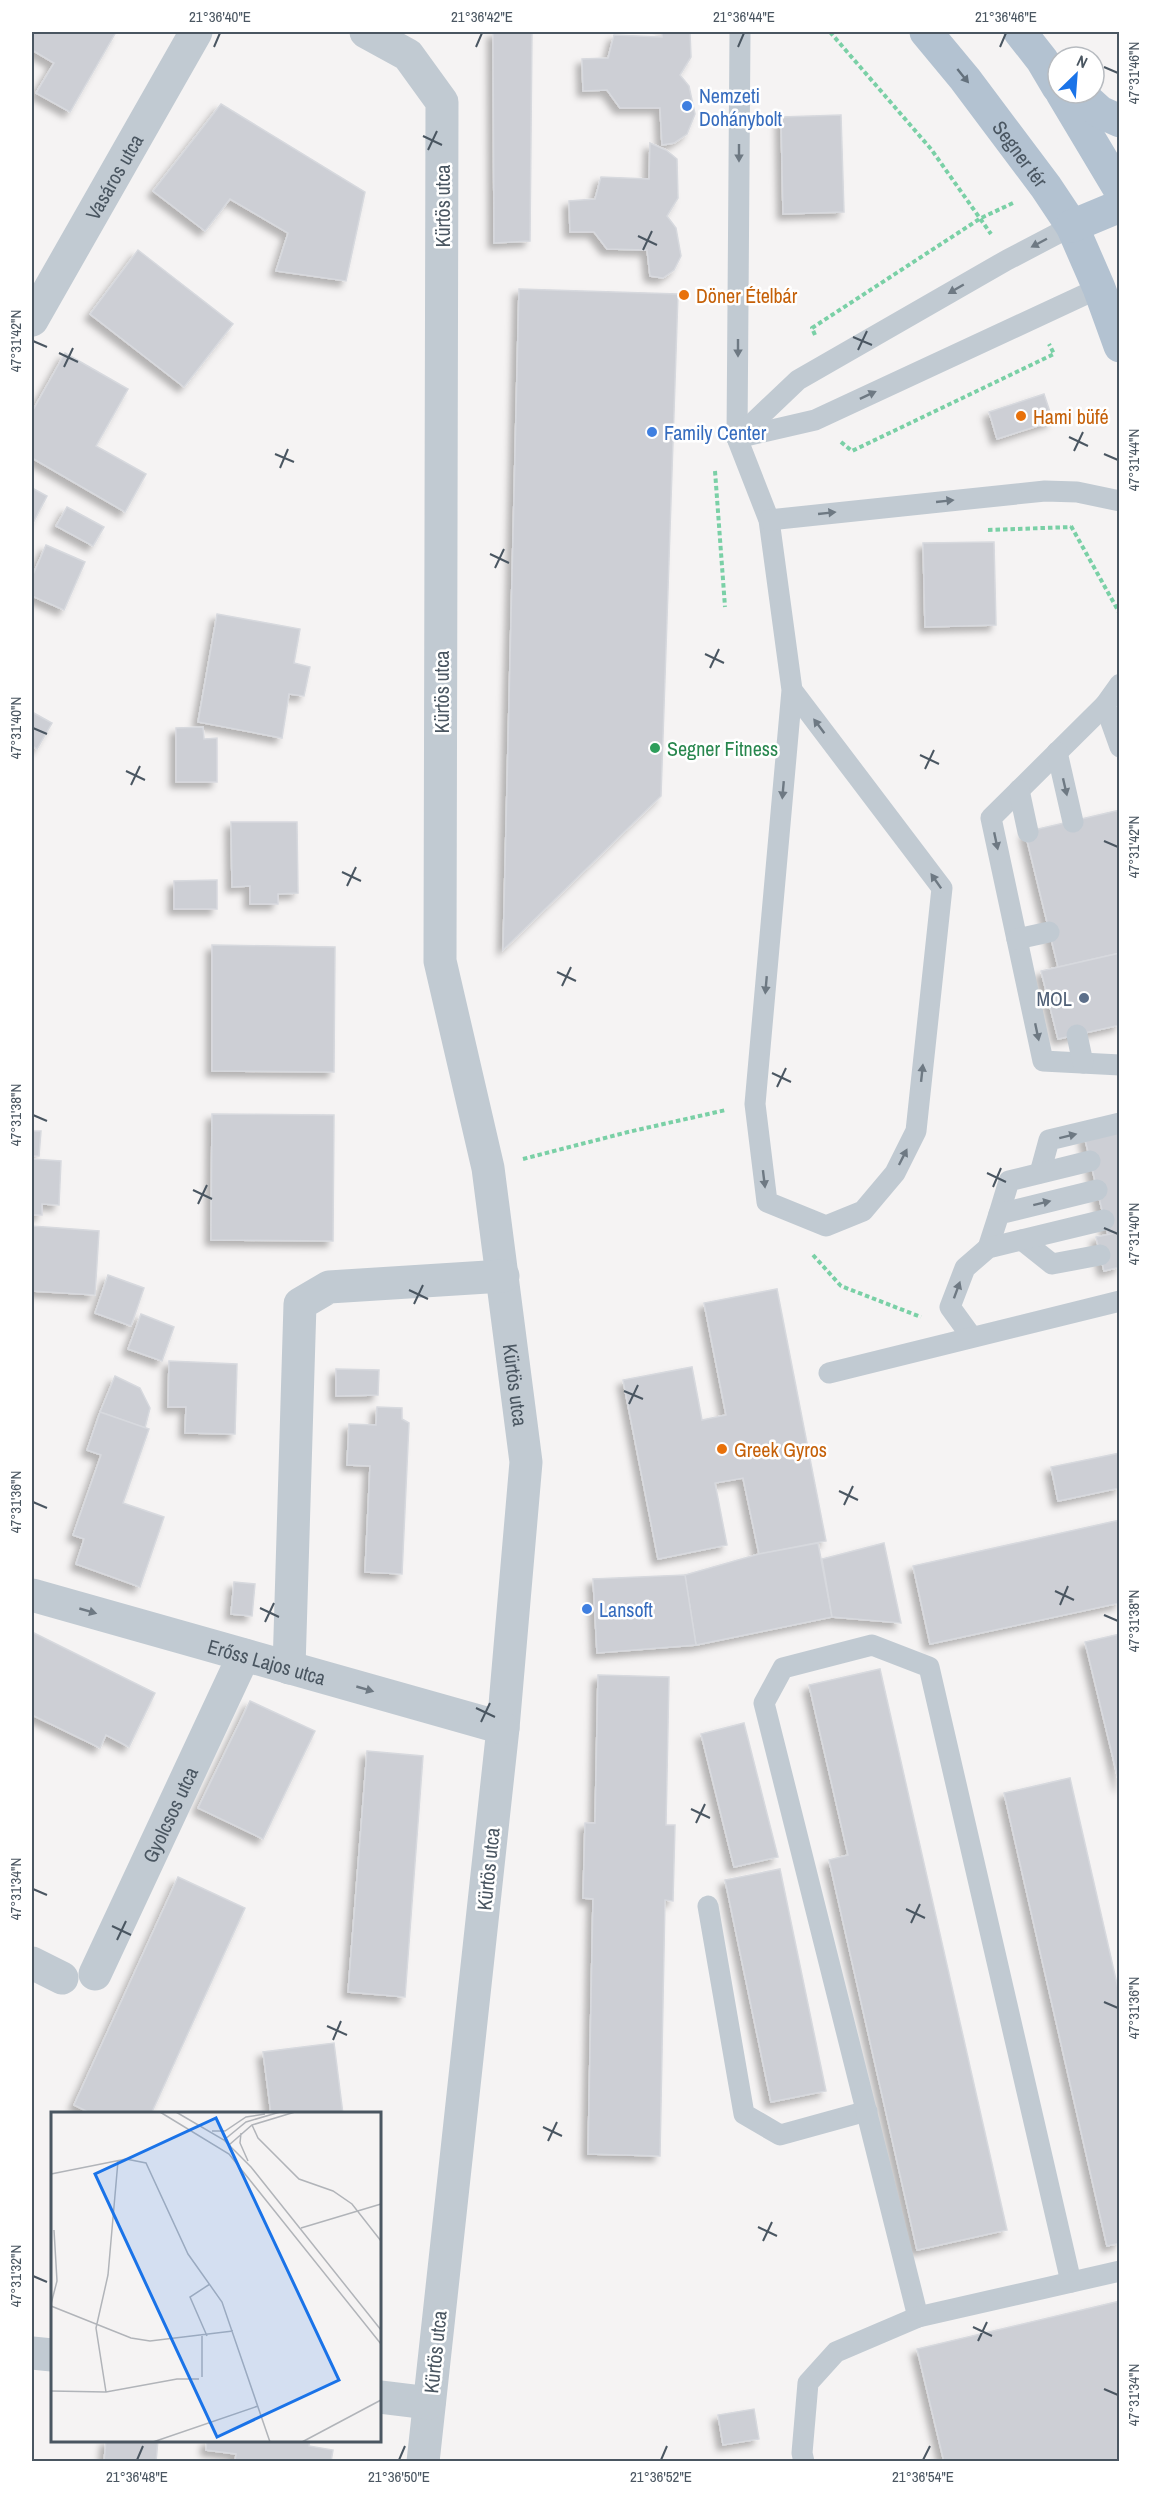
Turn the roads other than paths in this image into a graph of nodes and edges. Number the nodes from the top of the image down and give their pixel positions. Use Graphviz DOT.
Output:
graph roads {
  1 [pos="196,32"];
  2 [pos="366,32"];
  3 [pos="740,32"];
  4 [pos="926,32"];
  5 [pos="1020,32"];
  6 [pos="1046,65"];
  7 [pos="1069,105"];
  8 [pos="1092,105"];
  9 [pos="1119,121"];
  10 [pos="1119,190"];
  11 [pos="1119,206"];
  12 [pos="1072,226"];
  13 [pos="1109,284"];
  14 [pos="32,320"];
  15 [pos="1119,346"];
  16 [pos="737,438"];
  17 [pos="1119,501"];
  18 [pos="769,519"];
  19 [pos="1119,684"];
  20 [pos="792,690"];
  21 [pos="1105,705"];
  22 [pos="1119,747"];
  23 [pos="1057,752"];
  24 [pos="1018,790"];
  25 [pos="1073,822"];
  26 [pos="1028,832"];
  27 [pos="1049,932"];
  28 [pos="1017,939"];
  29 [pos="1077,1035"];
  30 [pos="1083,1063"];
  31 [pos="1119,1065"];
  32 [pos="1119,1123"];
  33 [pos="1090,1161"];
  34 [pos="1040,1173"];
  35 [pos="1097,1190"];
  36 [pos="999,1214"];
  37 [pos="1104,1220"];
  38 [pos="1022,1240"];
  39 [pos="988,1248"];
  40 [pos="1100,1255"];
  41 [pos="503,1276"];
  42 [pos="1119,1301"];
  43 [pos="971,1336"];
  44 [pos="829,1373"];
  45 [pos="32,1595"];
  46 [pos="244,1655"];
  47 [pos="289,1668"];
  48 [pos="503,1728"];
  49 [pos="708,1906"];
  50 [pos="32,1963"];
  51 [pos="95,1974"];
  52 [pos="62,1978"];
  53 [pos="867,2111"];
  54 [pos="1119,2271"];
  55 [pos="1071,2282"];
  56 [pos="918,2317"];
  57 [pos="32,2353"];
  58 [pos="51,2355"];
  59 [pos="381,2397"];
  60 [pos="429,2403"];
  61 [pos="423,2462"];
  62 [pos="804,2462"];
  1 -- 14 [label="street, Vasáros utca"];
  2 -- 41 [label="street, Kürtös utca"];
  3 -- 16 [label="lane, one-way"];
  4 -- 12 [label="main road, Segner tér, one-way"];
  5 -- 6 [label="main road"];
  7 -- 10 [label="main road"];
  8 -- 9 [label="main road"];
  11 -- 12 [label="main road"];
  12 -- 13 [label="main road, Segner tér"];
  12 -- 16 [label="lane, one-way"];
  13 -- 15 [label="main road, Segner tér"];
  16 -- 13 [label="lane, one-way"];
  16 -- 18 [label="lane"];
  18 -- 17 [label="lane, one-way"];
  18 -- 20 [label="lane"];
  19 -- 21 [label="lane"];
  20 -- 20 [label="lane, one-way"];
  21 -- 22 [label="lane"];
  21 -- 23 [label="lane"];
  23 -- 24 [label="lane"];
  23 -- 25 [label="lane, one-way"];
  24 -- 26 [label="lane"];
  24 -- 28 [label="lane, one-way"];
  27 -- 28 [label="lane"];
  28 -- 30 [label="lane, one-way"];
  29 -- 30 [label="lane"];
  30 -- 31 [label="lane"];
  34 -- 32 [label="lane, one-way"];
  33 -- 34 [label="lane"];
  34 -- 36 [label="lane"];
  36 -- 35 [label="lane, one-way"];
  36 -- 39 [label="lane"];
  37 -- 38 [label="lane"];
  38 -- 39 [label="lane"];
  38 -- 40 [label="lane"];
  43 -- 39 [label="lane, one-way"];
  41 -- 47 [label="street"];
  41 -- 48 [label="street, Kürtös utca"];
  42 -- 43 [label="lane"];
  43 -- 44 [label="lane"];
  45 -- 46 [label="street, Erőss Lajos utca, one-way"];
  46 -- 47 [label="street, Erőss Lajos utca"];
  46 -- 51 [label="street, Gyolcsos utca"];
  47 -- 48 [label="street, Erőss Lajos utca, one-way"];
  48 -- 60 [label="street, Kürtös utca"];
  49 -- 53 [label="lane"];
  50 -- 52 [label="street"];
  53 -- 55 [label="lane"];
  53 -- 56 [label="lane"];
  54 -- 55 [label="lane"];
  55 -- 56 [label="lane"];
  56 -- 62 [label="lane"];
  57 -- 58 [label="street"];
  59 -- 60 [label="street"];
  60 -- 61 [label="street, Kürtös utca"];
}
